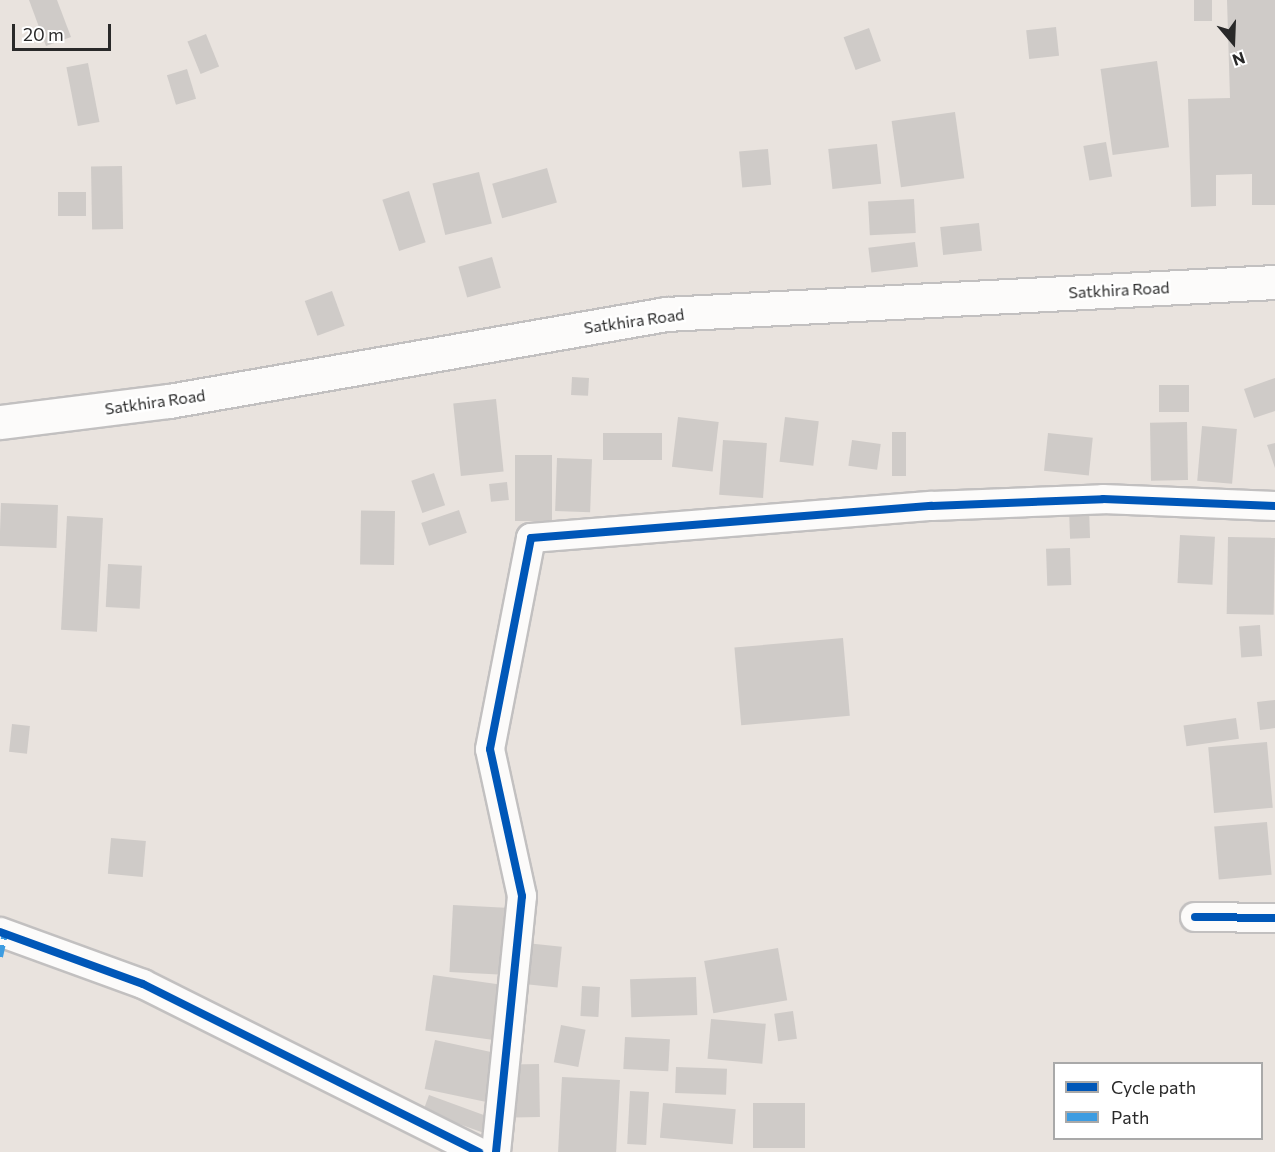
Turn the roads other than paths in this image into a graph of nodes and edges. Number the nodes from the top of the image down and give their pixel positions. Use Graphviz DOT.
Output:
graph roads {
  1 [pos="1275,282"];
  2 [pos="0,422"];
  3 [pos="1275,506"];
  4 [pos="1195,917"];
  5 [pos="1275,918"];
  6 [pos="2,941"];
  7 [pos="479,1152"];
  8 [pos="496,1152"];
  1 -- 2 [label="main road, Satkhira Road"];
  3 -- 8 [label="street"];
  4 -- 5 [label="street"];
  6 -- 7 [label="street"];
}
